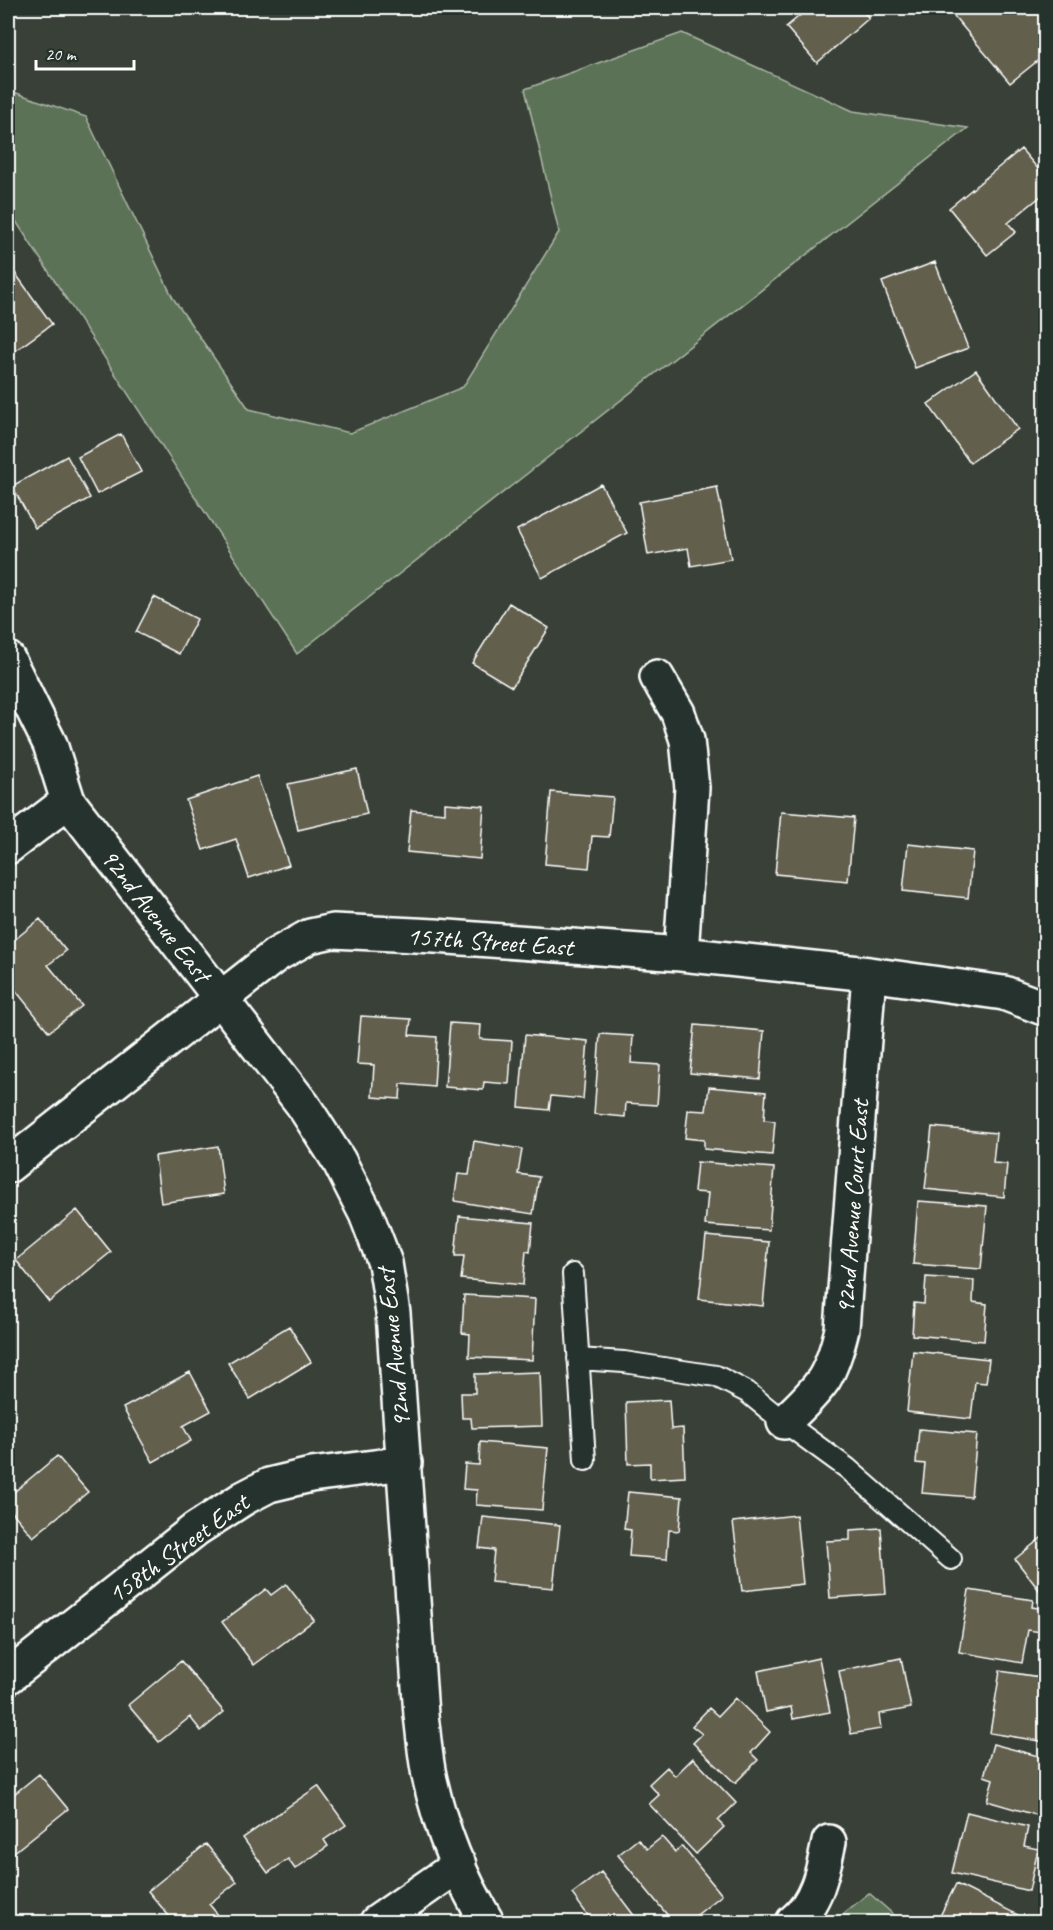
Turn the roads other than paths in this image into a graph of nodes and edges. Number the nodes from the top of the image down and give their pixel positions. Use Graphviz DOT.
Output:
graph roads {
  1 [pos="8,658"];
  2 [pos="657,677"];
  3 [pos="68,801"];
  4 [pos="8,847"];
  5 [pos="681,954"];
  6 [pos="869,974"];
  7 [pos="221,999"];
  8 [pos="1046,1009"];
  9 [pos="8,1166"];
  10 [pos="573,1274"];
  11 [pos="578,1359"];
  12 [pos="784,1422"];
  13 [pos="585,1460"];
  14 [pos="405,1463"];
  15 [pos="951,1559"];
  16 [pos="8,1677"];
  17 [pos="829,1842"];
  18 [pos="459,1866"];
  19 [pos="377,1923"];
  20 [pos="487,1923"];
  21 [pos="793,1923"];
  1 -- 3 [label="street, 92nd Avenue East"];
  2 -- 5 [label="street"];
  3 -- 4 [label="street"];
  3 -- 7 [label="street, 92nd Avenue East"];
  5 -- 6 [label="street, 157th Street East"];
  5 -- 7 [label="street, 157th Street East"];
  6 -- 8 [label="street, 157th Street East"];
  6 -- 12 [label="street, 92nd Avenue Court East"];
  7 -- 9 [label="street, 157th Street East"];
  7 -- 14 [label="street, 92nd Avenue East"];
  10 -- 11 [label="lane"];
  11 -- 12 [label="lane"];
  11 -- 13 [label="lane"];
  12 -- 15 [label="lane"];
  14 -- 16 [label="street, 158th Street East"];
  14 -- 18 [label="street, 92nd Avenue East"];
  17 -- 21 [label="street"];
  18 -- 19 [label="street"];
  18 -- 20 [label="street, 92nd Avenue East"];
}
